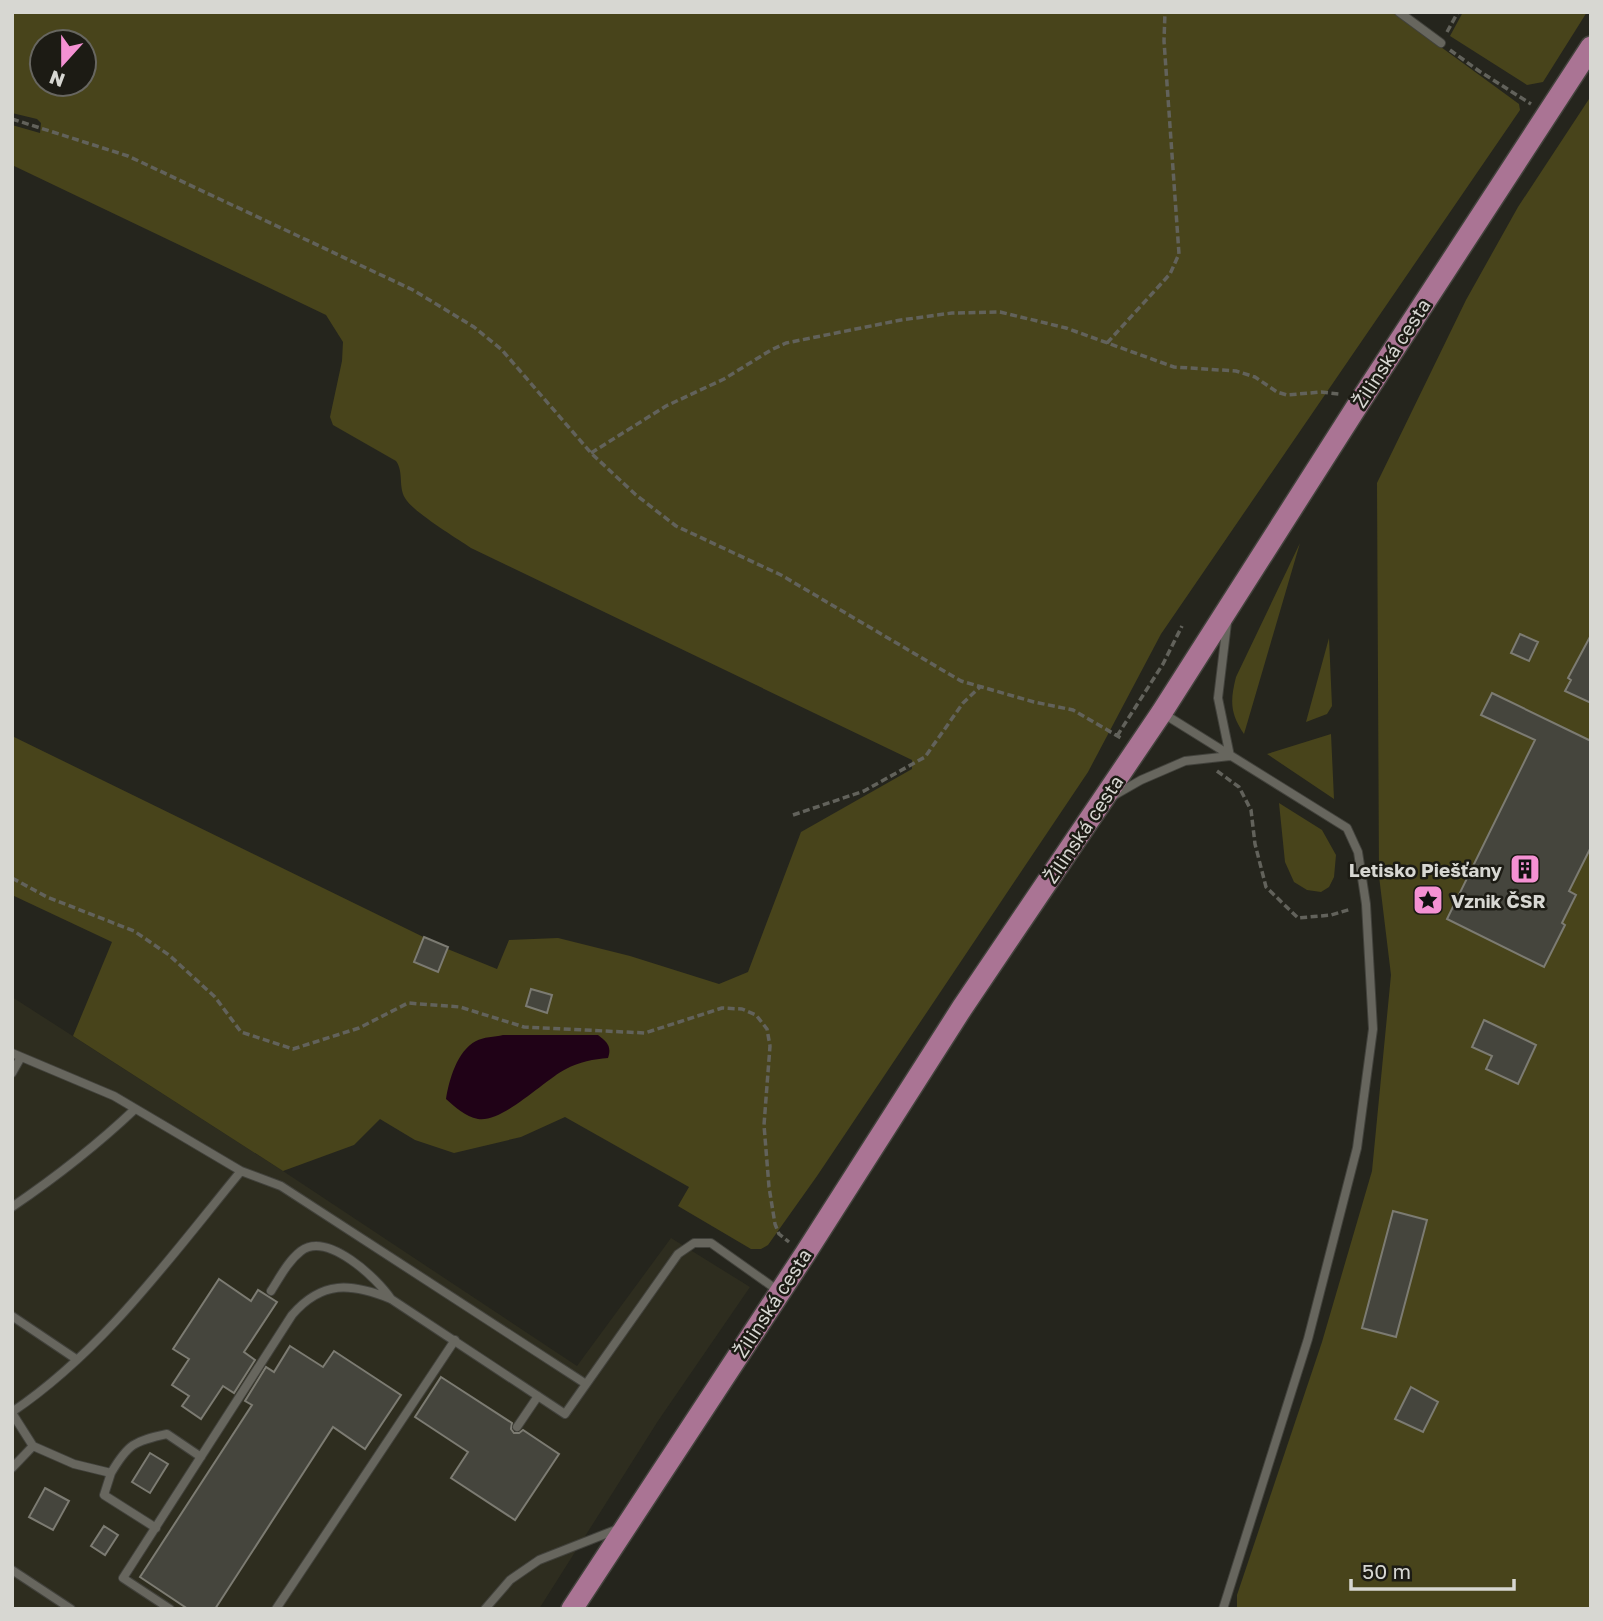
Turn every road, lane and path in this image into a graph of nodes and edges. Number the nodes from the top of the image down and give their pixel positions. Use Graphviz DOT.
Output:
graph roads {
  1 [pos="1165,12"];
  2 [pos="1399,12"];
  3 [pos="1458,12"];
  4 [pos="1441,43"];
  5 [pos="1591,47"];
  6 [pos="1547,115"];
  7 [pos="12,119"];
  8 [pos="1107,343"];
  9 [pos="1359,403"];
  10 [pos="591,453"];
  11 [pos="1229,607"];
  12 [pos="1182,626"];
  13 [pos="981,686"];
  14 [pos="1162,712"];
  15 [pos="1117,736"];
  16 [pos="1137,748"];
  17 [pos="1230,755"];
  18 [pos="1240,762"];
  19 [pos="1100,803"];
  20 [pos="793,815"];
  21 [pos="12,878"];
  22 [pos="1366,904"];
  23 [pos="12,1053"];
  24 [pos="21,1057"];
  25 [pos="12,1073"];
  26 [pos="135,1109"];
  27 [pos="242,1171"];
  28 [pos="12,1207"];
  29 [pos="805,1254"];
  30 [pos="271,1291"];
  31 [pos="780,1292"];
  32 [pos="391,1299"];
  33 [pos="12,1316"];
  34 [pos="455,1340"];
  35 [pos="76,1359"];
  36 [pos="586,1384"];
  37 [pos="538,1396"];
  38 [pos="12,1412"];
  39 [pos="517,1427"];
  40 [pos="33,1446"];
  41 [pos="201,1457"];
  42 [pos="12,1468"];
  43 [pos="111,1473"];
  44 [pos="627,1525"];
  45 [pos="156,1528"];
  46 [pos="12,1570"];
  47 [pos="71,1609"];
  48 [pos="170,1609"];
  49 [pos="276,1609"];
  50 [pos="485,1609"];
  51 [pos="572,1609"];
  52 [pos="1223,1609"];
  1 -- 8 [label="path"];
  2 -- 4 [label="lane"];
  3 -- 4 [label="path"];
  4 -- 6 [label="path"];
  5 -- 6 [label="main road, Žilinská cesta"];
  6 -- 9 [label="main road, Žilinská cesta"];
  7 -- 10 [label="path"];
  8 -- 9 [label="path"];
  8 -- 10 [label="path"];
  9 -- 11 [label="main road, Žilinská cesta"];
  10 -- 13 [label="path"];
  11 -- 14 [label="main road, Žilinská cesta"];
  11 -- 17 [label="lane"];
  12 -- 15 [label="path"];
  13 -- 15 [label="path"];
  13 -- 20 [label="path"];
  14 -- 16 [label="main road, Žilinská cesta"];
  14 -- 17 [label="lane"];
  15 -- 16 [label="path"];
  16 -- 19 [label="main road, Žilinská cesta"];
  17 -- 18 [label="lane"];
  17 -- 19 [label="lane"];
  18 -- 22 [label="lane"];
  18 -- 22 [label="path"];
  19 -- 29 [label="main road, Žilinská cesta"];
  21 -- 29 [label="path"];
  22 -- 52 [label="lane"];
  23 -- 24 [label="lane"];
  24 -- 25 [label="lane"];
  24 -- 26 [label="lane"];
  26 -- 27 [label="lane"];
  26 -- 28 [label="lane"];
  27 -- 35 [label="lane"];
  27 -- 36 [label="lane"];
  29 -- 31 [label="main road, Žilinská cesta"];
  30 -- 32 [label="lane"];
  31 -- 36 [label="lane"];
  31 -- 44 [label="main road, Žilinská cesta"];
  32 -- 34 [label="lane"];
  32 -- 41 [label="lane"];
  33 -- 35 [label="lane"];
  34 -- 37 [label="lane"];
  34 -- 49 [label="lane"];
  35 -- 38 [label="lane"];
  36 -- 37 [label="lane"];
  37 -- 39 [label="lane"];
  38 -- 40 [label="lane"];
  40 -- 42 [label="lane"];
  40 -- 43 [label="lane"];
  41 -- 43 [label="lane"];
  41 -- 45 [label="lane"];
  43 -- 45 [label="lane"];
  44 -- 50 [label="lane"];
  44 -- 51 [label="main road, Žilinská cesta"];
  45 -- 48 [label="lane"];
  46 -- 47 [label="lane"];
}
